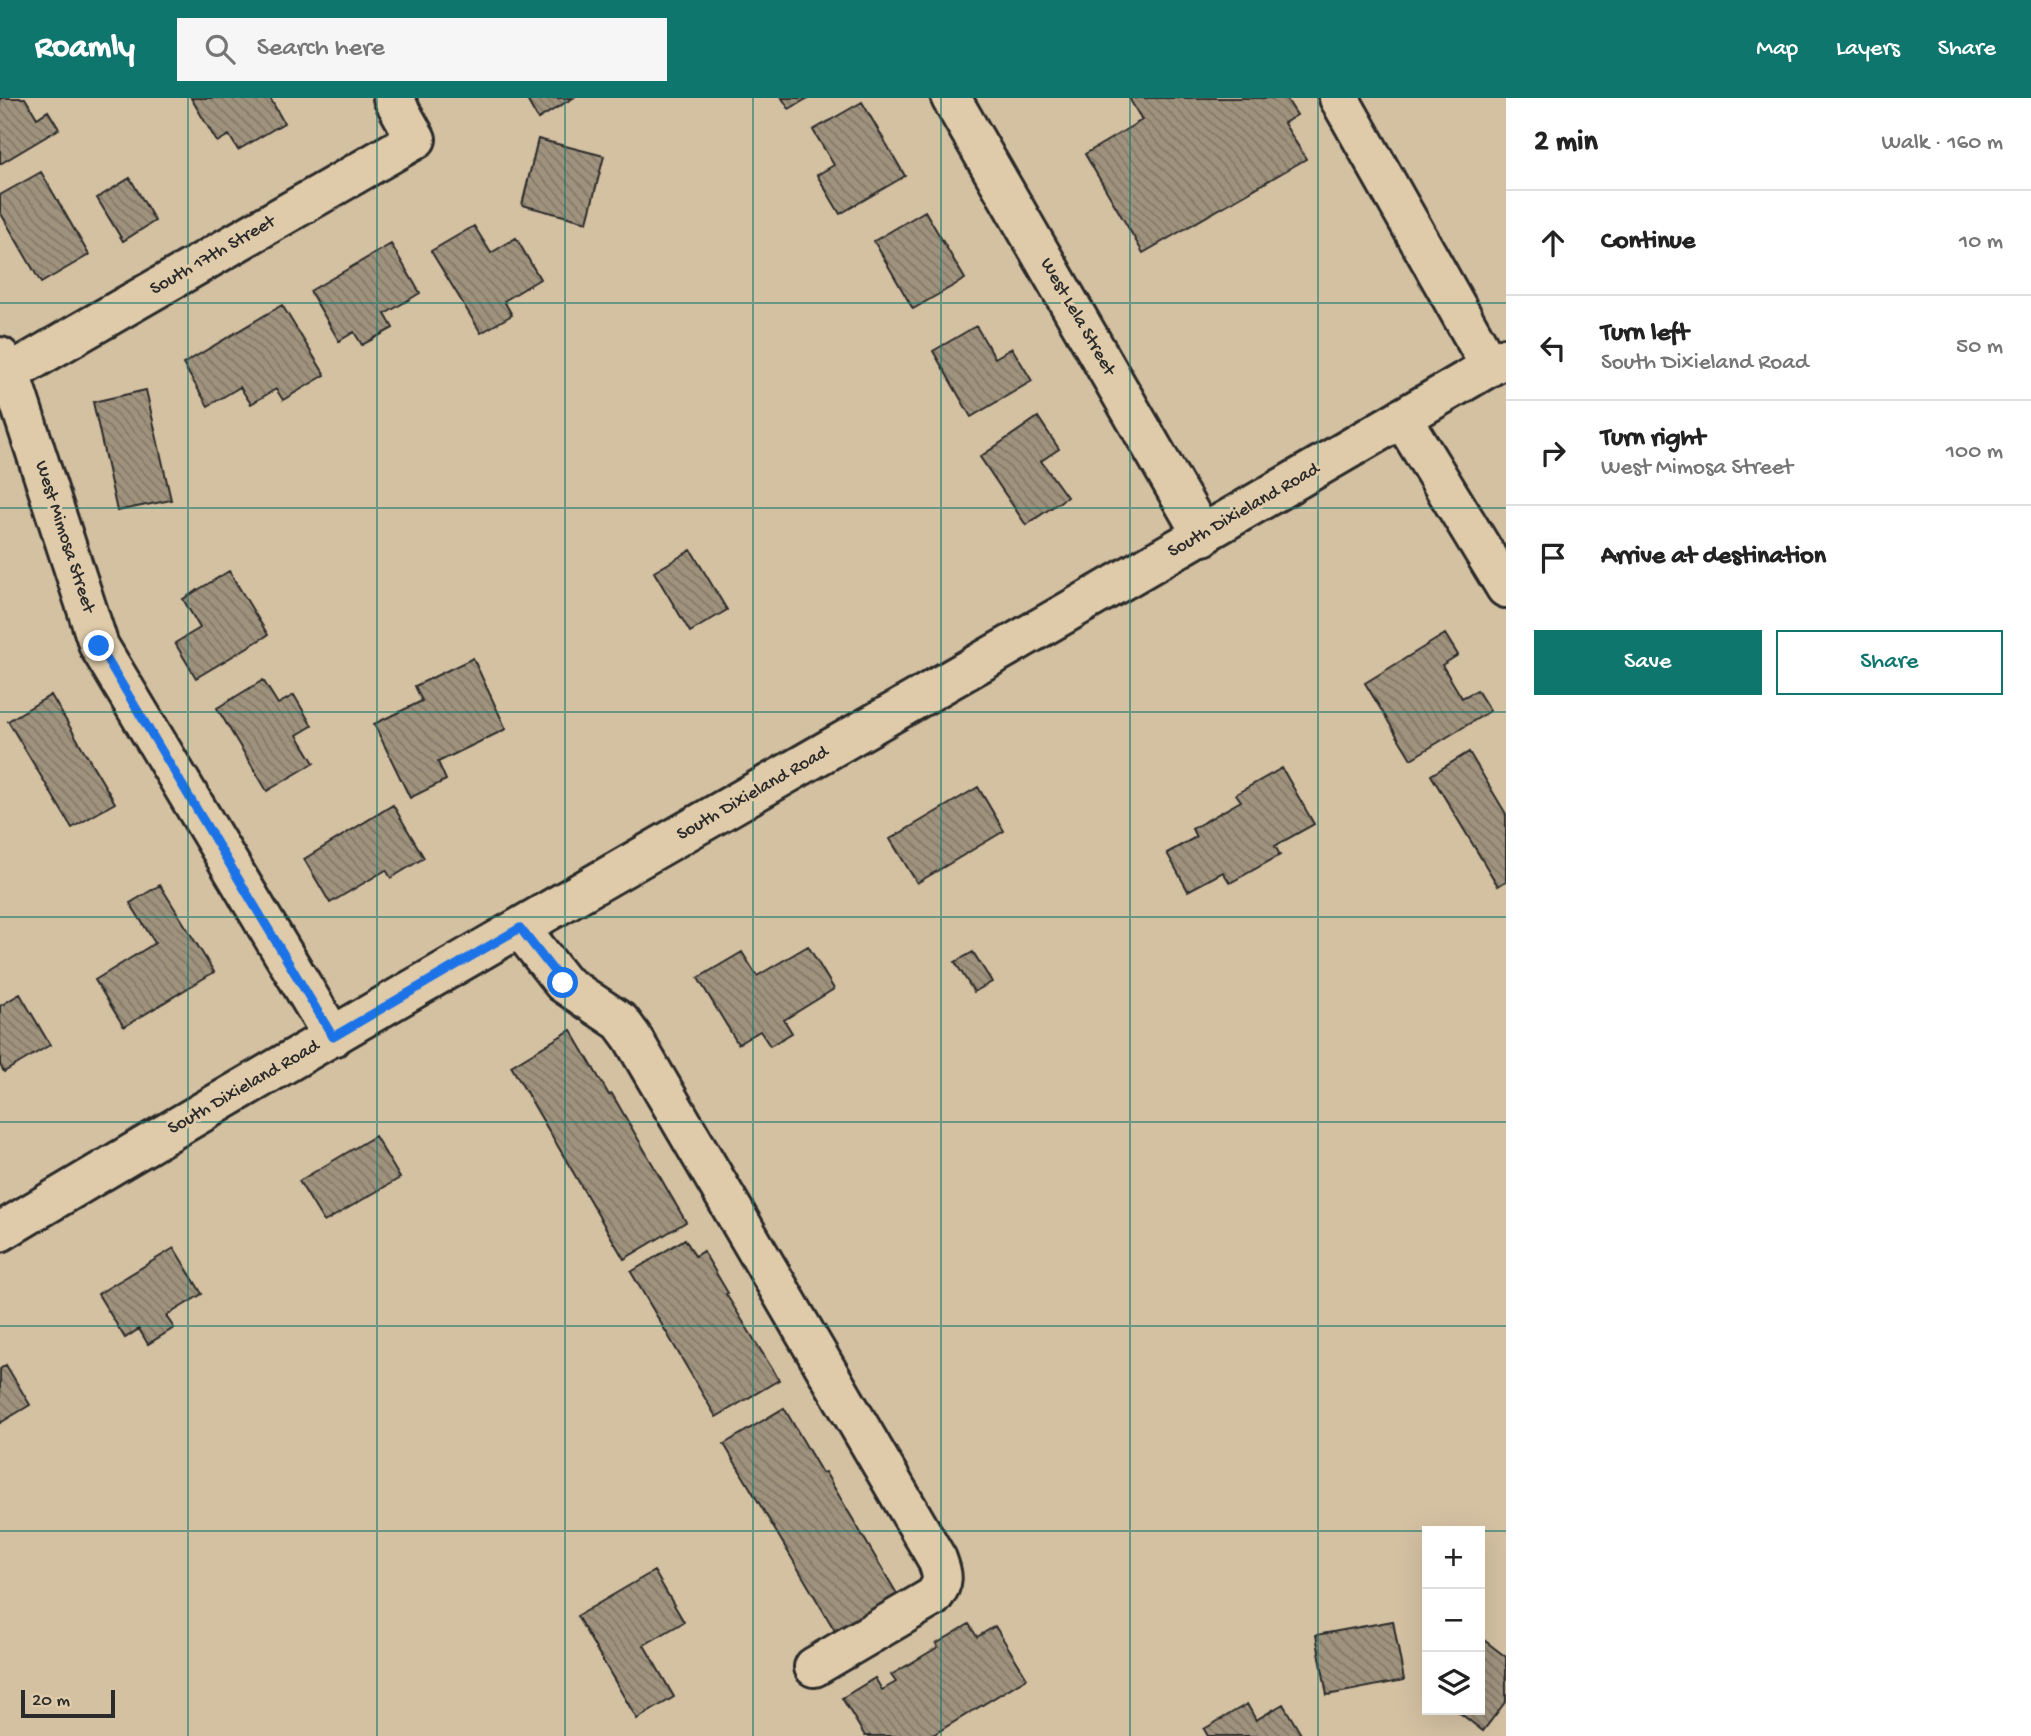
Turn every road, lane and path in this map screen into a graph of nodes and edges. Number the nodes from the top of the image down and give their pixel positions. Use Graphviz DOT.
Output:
graph roads {
  1 [pos="393,98"];
  2 [pos="951,98"];
  3 [pos="1339,98"];
  4 [pos="1498,361"];
  5 [pos="5,365"];
  6 [pos="1402,418"];
  7 [pos="1203,536"];
  8 [pos="1506,588"];
  9 [pos="520,928"];
  10 [pos="333,1037"];
  11 [pos="0,1231"];
  12 [pos="814,1668"];
  1 -- 5 [label="street, South 17th Street"];
  2 -- 7 [label="street, West Lela Street"];
  3 -- 4 [label="street"];
  4 -- 6 [label="street, South Dixieland Road"];
  5 -- 10 [label="street, West Mimosa Street"];
  6 -- 7 [label="street, South Dixieland Road"];
  6 -- 8 [label="street"];
  7 -- 9 [label="street, South Dixieland Road"];
  9 -- 10 [label="street, South Dixieland Road"];
  9 -- 12 [label="street"];
  10 -- 11 [label="street, South Dixieland Road"];
}
